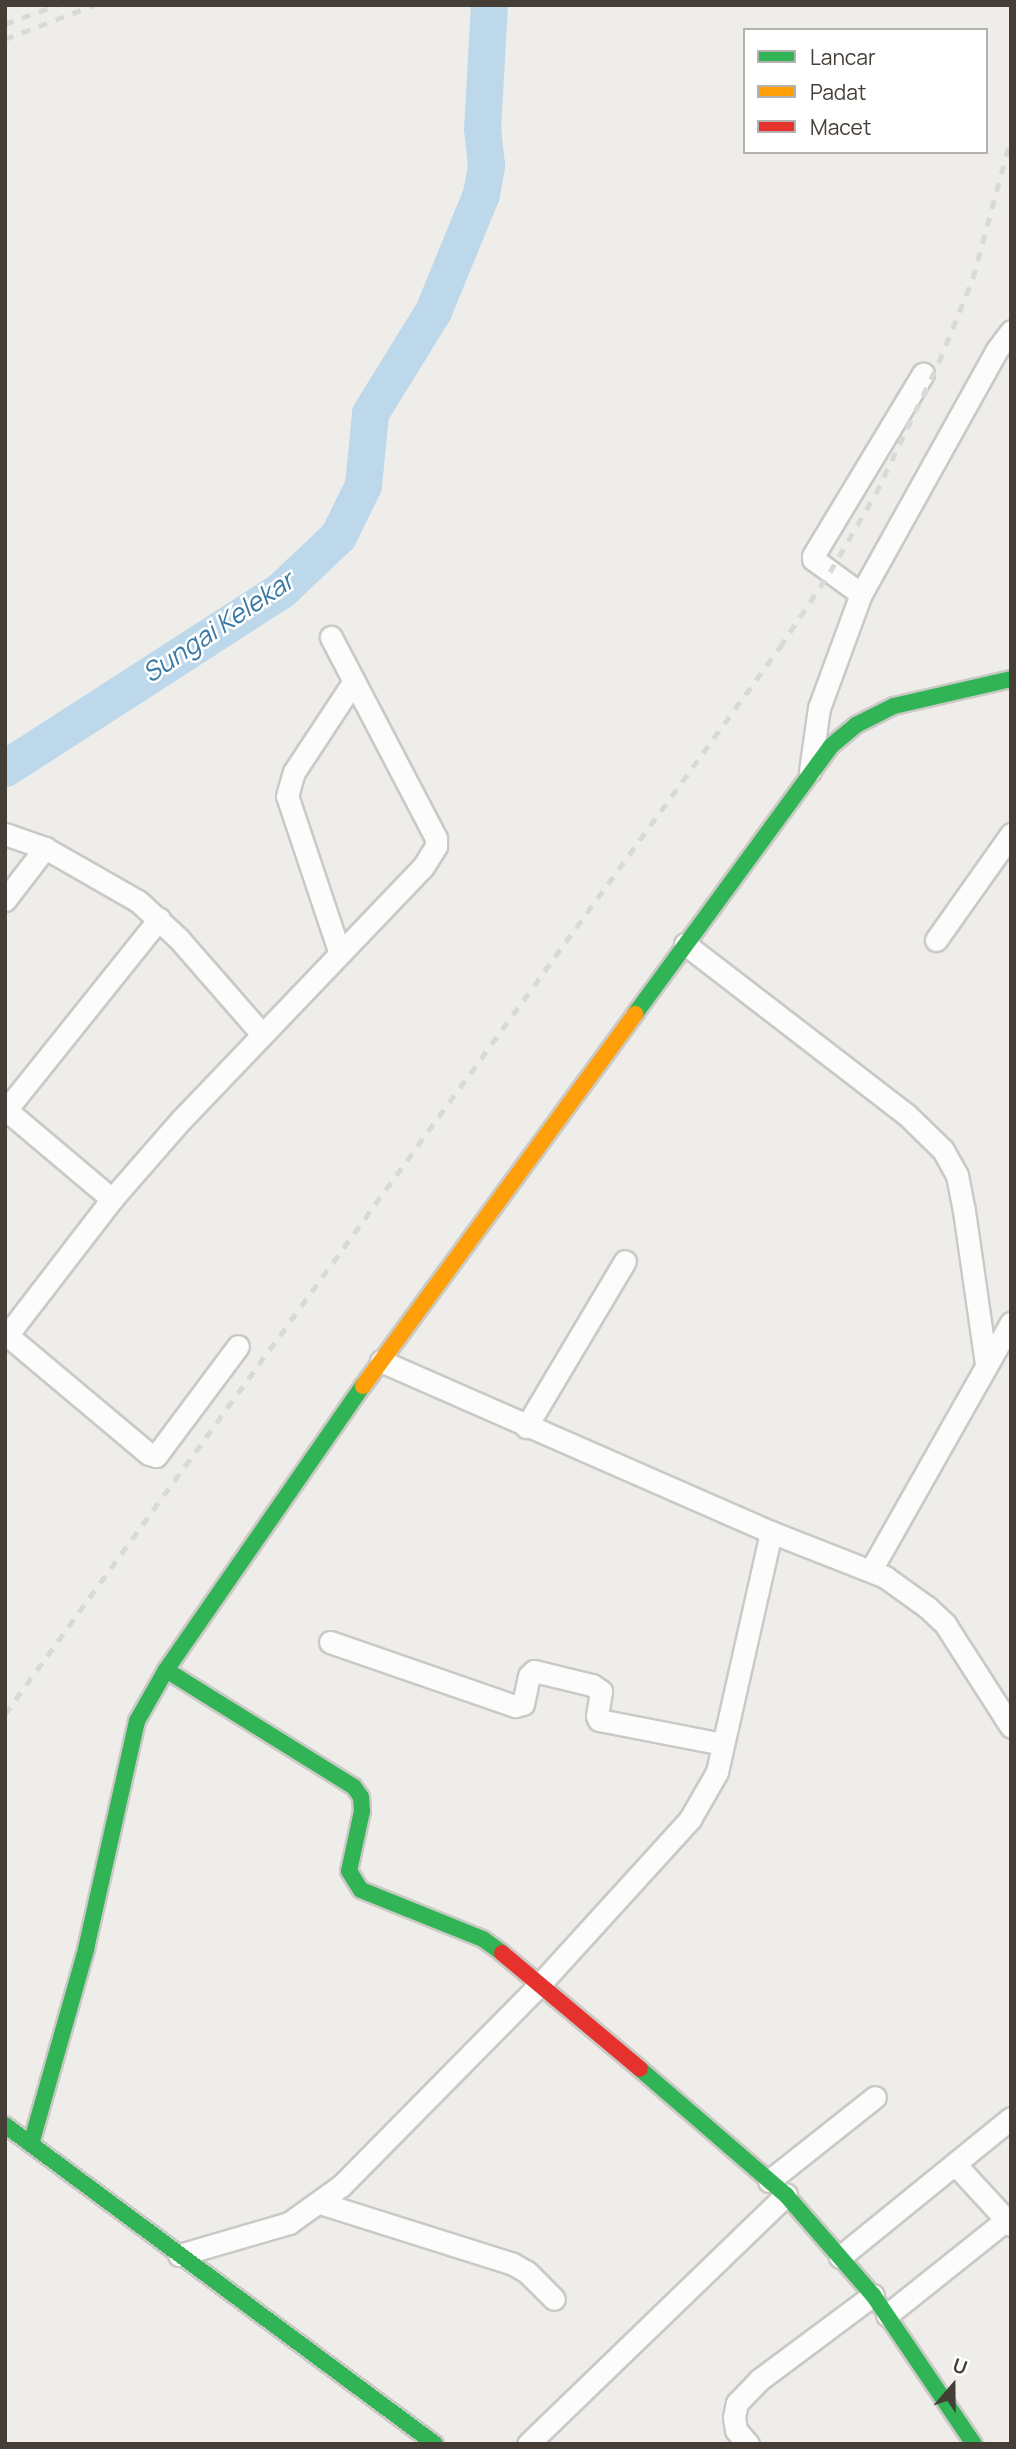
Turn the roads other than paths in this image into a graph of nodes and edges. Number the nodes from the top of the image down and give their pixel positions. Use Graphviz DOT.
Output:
graph roads {
  1 [pos="1011,331"];
  2 [pos="923,374"];
  3 [pos="862,594"];
  4 [pos="331,637"];
  5 [pos="1011,679"];
  6 [pos="354,681"];
  7 [pos="809,773"];
  8 [pos="5,834"];
  9 [pos="1011,834"];
  10 [pos="45,848"];
  11 [pos="5,900"];
  12 [pos="159,919"];
  13 [pos="936,940"];
  14 [pos="685,944"];
  15 [pos="339,951"];
  16 [pos="261,1033"];
  17 [pos="6,1109"];
  18 [pos="112,1199"];
  19 [pos="625,1261"];
  20 [pos="1011,1323"];
  21 [pos="6,1336"];
  22 [pos="238,1346"];
  23 [pos="381,1361"];
  24 [pos="986,1363"];
  25 [pos="526,1427"];
  26 [pos="771,1532"];
  27 [pos="871,1570"];
  28 [pos="330,1642"];
  29 [pos="166,1670"];
  30 [pos="1011,1727"];
  31 [pos="723,1744"];
  32 [pos="541,1983"];
  33 [pos="875,2097"];
  34 [pos="1011,2118"];
  35 [pos="5,2125"];
  36 [pos="31,2144"];
  37 [pos="955,2164"];
  38 [pos="769,2180"];
  39 [pos="786,2195"];
  40 [pos="320,2203"];
  41 [pos="1008,2223"];
  42 [pos="179,2255"];
  43 [pos="840,2257"];
  44 [pos="873,2295"];
  45 [pos="554,2299"];
  46 [pos="887,2315"];
  47 [pos="435,2444"];
  48 [pos="528,2444"];
  49 [pos="748,2444"];
  50 [pos="974,2444"];
  1 -- 3 [label="street"];
  2 -- 3 [label="street"];
  3 -- 7 [label="street"];
  4 -- 6 [label="street"];
  5 -- 7 [label="street"];
  6 -- 15 [label="street"];
  6 -- 15 [label="street"];
  7 -- 14 [label="street"];
  8 -- 10 [label="street"];
  9 -- 13 [label="street"];
  10 -- 11 [label="street"];
  10 -- 12 [label="street"];
  12 -- 16 [label="street"];
  12 -- 17 [label="street"];
  14 -- 23 [label="street"];
  14 -- 24 [label="street"];
  15 -- 16 [label="street"];
  16 -- 18 [label="street"];
  17 -- 18 [label="street"];
  18 -- 21 [label="street"];
  19 -- 25 [label="street"];
  20 -- 24 [label="street"];
  21 -- 22 [label="street"];
  23 -- 25 [label="street"];
  23 -- 29 [label="street"];
  24 -- 27 [label="street"];
  25 -- 26 [label="street"];
  26 -- 27 [label="street"];
  26 -- 31 [label="street"];
  27 -- 30 [label="street"];
  28 -- 31 [label="street"];
  29 -- 32 [label="street"];
  29 -- 36 [label="street"];
  31 -- 32 [label="street"];
  32 -- 38 [label="street"];
  32 -- 40 [label="street"];
  33 -- 38 [label="street"];
  34 -- 37 [label="street"];
  35 -- 36 [label="street"];
  36 -- 42 [label="street"];
  37 -- 41 [label="street"];
  37 -- 43 [label="street"];
  38 -- 39 [label="street"];
  39 -- 43 [label="street"];
  39 -- 48 [label="street"];
  40 -- 42 [label="street"];
  40 -- 45 [label="street"];
  41 -- 46 [label="street"];
  42 -- 47 [label="street"];
  43 -- 44 [label="street"];
  44 -- 46 [label="street"];
  44 -- 49 [label="street"];
  46 -- 50 [label="street"];
}
